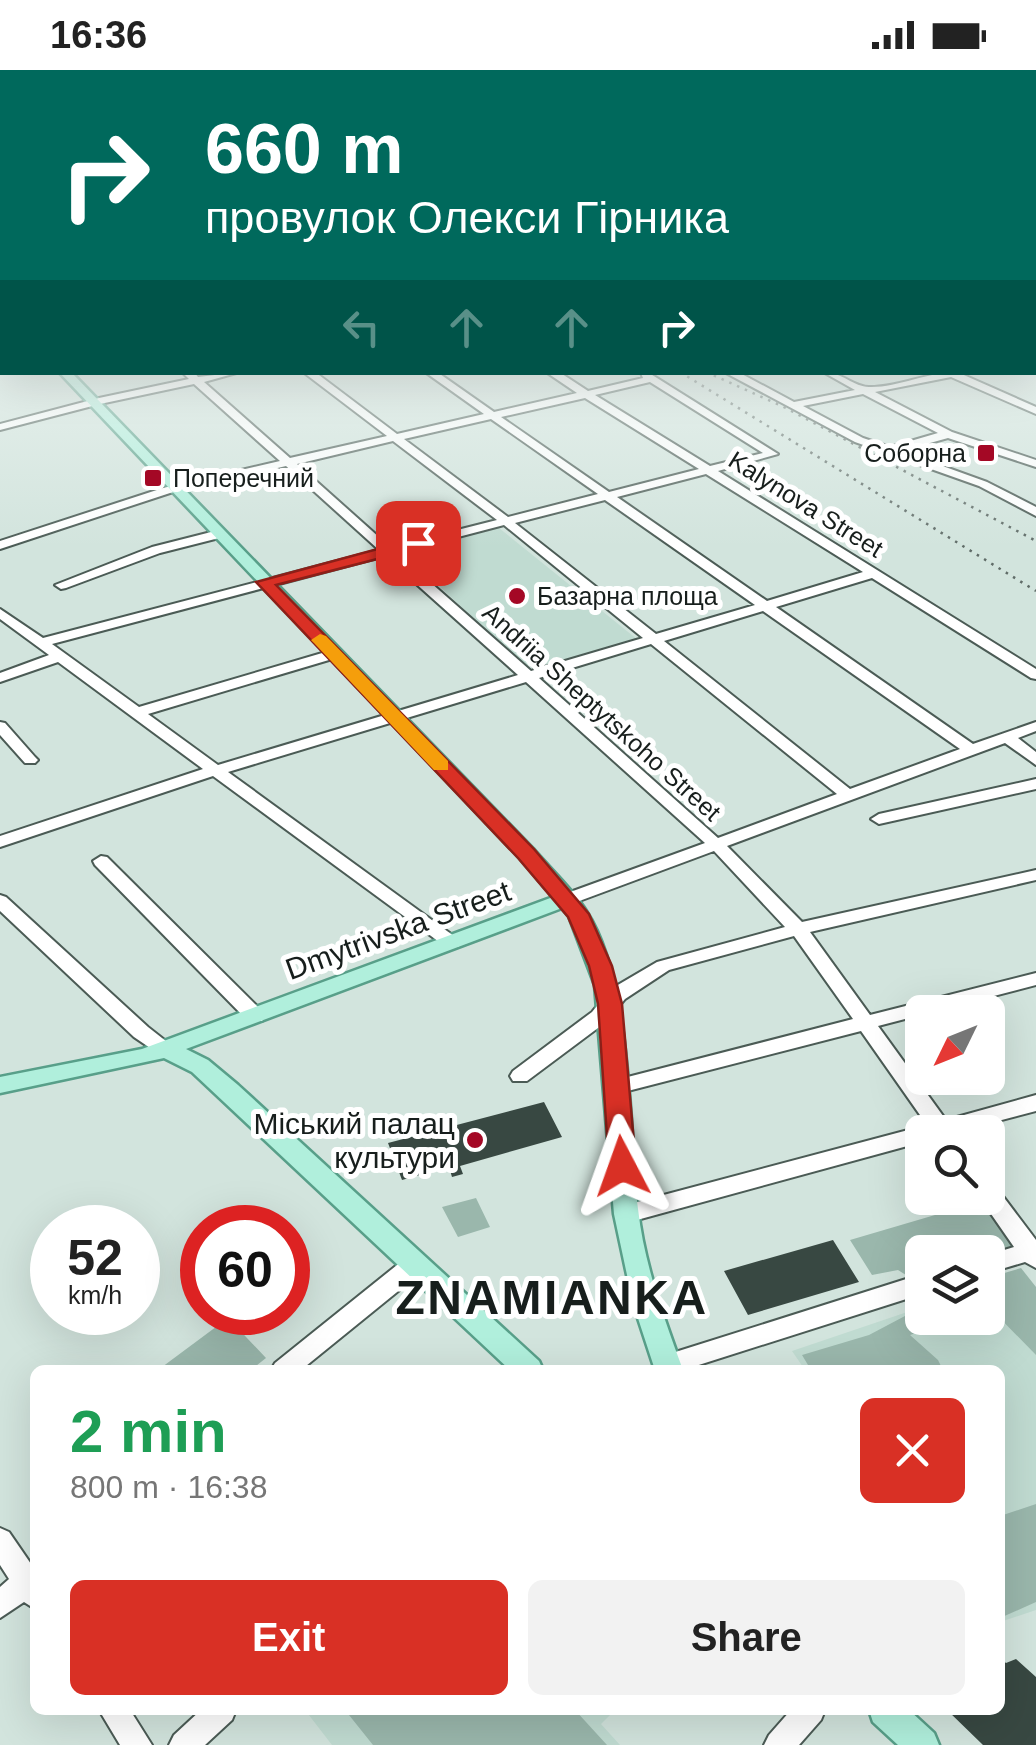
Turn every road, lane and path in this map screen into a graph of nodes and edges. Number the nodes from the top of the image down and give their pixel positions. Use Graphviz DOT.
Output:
graph roads {
  1 [pos="83,391"];
  2 [pos="134,391"];
  3 [pos="209,391"];
  4 [pos="333,391"];
  5 [pos="458,391"];
  6 [pos="582,391"];
  7 [pos="596,391"];
  8 [pos="671,391"];
  9 [pos="768,391"];
  10 [pos="857,391"];
  11 [pos="865,391"];
  12 [pos="990,391"];
  13 [pos="587,394"];
  14 [pos="93,402"];
  15 [pos="793,404"];
  16 [pos="1036,412"];
  17 [pos="494,416"];
  18 [pos="0,427"];
  19 [pos="948,434"];
  20 [pos="394,438"];
  21 [pos="893,450"];
  22 [pos="1036,452"];
  23 [pos="1019,459"];
  24 [pos="289,462"];
  25 [pos="1036,464"];
  26 [pos="712,471"];
  27 [pos="175,488"];
  28 [pos="611,496"];
  29 [pos="1036,512"];
  30 [pos="507,522"];
  31 [pos="219,534"];
  32 [pos="0,545"];
  33 [pos="388,550"];
  34 [pos="875,573"];
  35 [pos="264,582"];
  36 [pos="61,585"];
  37 [pos="767,605"];
  38 [pos="0,612"];
  39 [pos="654,640"];
  40 [pos="40,643"];
  41 [pos="334,654"];
  42 [pos="58,657"];
  43 [pos="1036,675"];
  44 [pos="530,676"];
  45 [pos="0,678"];
  46 [pos="136,713"];
  47 [pos="395,718"];
  48 [pos="0,726"];
  49 [pos="1036,726"];
  50 [pos="1008,737"];
  51 [pos="972,750"];
  52 [pos="30,760"];
  53 [pos="1036,760"];
  54 [pos="212,772"];
  55 [pos="1036,784"];
  56 [pos="848,796"];
  57 [pos="879,819"];
  58 [pos="0,842"];
  59 [pos="717,845"];
  60 [pos="101,862"];
  61 [pos="1036,876"];
  62 [pos="568,899"];
  63 [pos="0,901"];
  64 [pos="798,929"];
  65 [pos="452,942"];
  66 [pos="1036,979"];
  67 [pos="610,1004"];
  68 [pos="255,1016"];
  69 [pos="867,1022"];
  70 [pos="166,1049"];
  71 [pos="520,1076"];
  72 [pos="0,1085"];
  73 [pos="616,1086"];
  74 [pos="1036,1104"];
  75 [pos="924,1115"];
  76 [pos="996,1115"];
  77 [pos="905,1140"];
  78 [pos="626,1214"];
  79 [pos="1005,1215"];
  80 [pos="1034,1253"];
  81 [pos="1005,1260"];
  82 [pos="415,1264"];
  83 [pos="905,1290"];
  84 [pos="288,1365"];
  85 [pos="524,1365"];
  86 [pos="667,1365"];
  87 [pos="674,1365"];
  88 [pos="0,1541"];
  89 [pos="30,1581"];
  90 [pos="30,1585"];
  91 [pos="0,1604"];
  92 [pos="116,1715"];
  93 [pos="217,1715"];
  94 [pos="806,1715"];
  95 [pos="890,1715"];
  96 [pos="137,1745"];
  97 [pos="184,1745"];
  98 [pos="779,1745"];
  99 [pos="922,1745"];
  1 -- 14 [label="main road"];
  2 -- 14 [label="street"];
  3 -- 24 [label="street, Andriia Sheptytskoho Street"];
  4 -- 20 [label="street"];
  5 -- 17 [label="street"];
  6 -- 13 [label="street, Kalynova Street"];
  7 -- 13 [label="street"];
  8 -- 26 [label="street"];
  9 -- 15 [label="street"];
  10 -- 15 [label="street"];
  11 -- 19 [label="street"];
  12 -- 16 [label="street"];
  13 -- 17 [label="street"];
  13 -- 26 [label="street, Kalynova Street"];
  14 -- 18 [label="street"];
  14 -- 27 [label="main road"];
  15 -- 21 [label="street"];
  17 -- 20 [label="street"];
  17 -- 28 [label="street"];
  19 -- 21 [label="street"];
  19 -- 23 [label="street"];
  20 -- 24 [label="street"];
  20 -- 30 [label="street"];
  21 -- 29 [label="street"];
  22 -- 23 [label="street"];
  23 -- 25 [label="street"];
  24 -- 27 [label="street"];
  24 -- 33 [label="street, Andriia Sheptytskoho Street"];
  26 -- 28 [label="street"];
  26 -- 34 [label="street, Kalynova Street"];
  27 -- 31 [label="main road"];
  27 -- 32 [label="street"];
  28 -- 30 [label="street"];
  28 -- 37 [label="street"];
  30 -- 33 [label="street"];
  30 -- 39 [label="street"];
  31 -- 35 [label="main road"];
  31 -- 36 [label="street"];
  33 -- 35 [label="street"];
  33 -- 44 [label="street, Andriia Sheptytskoho Street"];
  34 -- 37 [label="street"];
  34 -- 43 [label="street, Kalynova Street"];
  35 -- 40 [label="street"];
  35 -- 41 [label="main road"];
  37 -- 39 [label="street"];
  37 -- 51 [label="street"];
  38 -- 40 [label="street"];
  39 -- 44 [label="street"];
  39 -- 56 [label="street"];
  40 -- 42 [label="street"];
  41 -- 46 [label="street"];
  41 -- 47 [label="main road"];
  42 -- 45 [label="street"];
  42 -- 46 [label="street"];
  44 -- 47 [label="street"];
  44 -- 59 [label="street, Andriia Sheptytskoho Street"];
  46 -- 54 [label="street"];
  47 -- 54 [label="street"];
  47 -- 62 [label="main road"];
  48 -- 52 [label="street"];
  49 -- 50 [label="street, Dmytrivska Street"];
  50 -- 51 [label="street, Dmytrivska Street"];
  50 -- 53 [label="street"];
  51 -- 56 [label="street, Dmytrivska Street"];
  54 -- 58 [label="street"];
  54 -- 65 [label="street"];
  55 -- 57 [label="street"];
  56 -- 59 [label="street, Dmytrivska Street"];
  59 -- 62 [label="street, Dmytrivska Street"];
  59 -- 64 [label="street, Andriia Sheptytskoho Street"];
  60 -- 68 [label="street"];
  61 -- 64 [label="street"];
  62 -- 65 [label="main road, Dmytrivska Street"];
  62 -- 67 [label="main road"];
  63 -- 70 [label="street"];
  64 -- 67 [label="street"];
  64 -- 69 [label="street, Andriia Sheptytskoho Street"];
  65 -- 68 [label="main road, Dmytrivska Street"];
  66 -- 69 [label="street"];
  67 -- 71 [label="street"];
  67 -- 73 [label="main road"];
  68 -- 70 [label="main road, Dmytrivska Street"];
  69 -- 73 [label="street"];
  69 -- 75 [label="street, Andriia Sheptytskoho Street"];
  70 -- 72 [label="main road, Dmytrivska Street"];
  70 -- 82 [label="main road"];
  73 -- 78 [label="main road"];
  74 -- 76 [label="street"];
  77 -- 78 [label="street"];
  78 -- 86 [label="main road"];
  79 -- 80 [label="street"];
  80 -- 81 [label="street"];
  82 -- 84 [label="street"];
  82 -- 85 [label="main road"];
  83 -- 87 [label="street"];
  88 -- 89 [label="street"];
  90 -- 91 [label="street"];
  92 -- 96 [label="street"];
  93 -- 97 [label="street"];
  94 -- 98 [label="street"];
  95 -- 99 [label="main road"];
}
